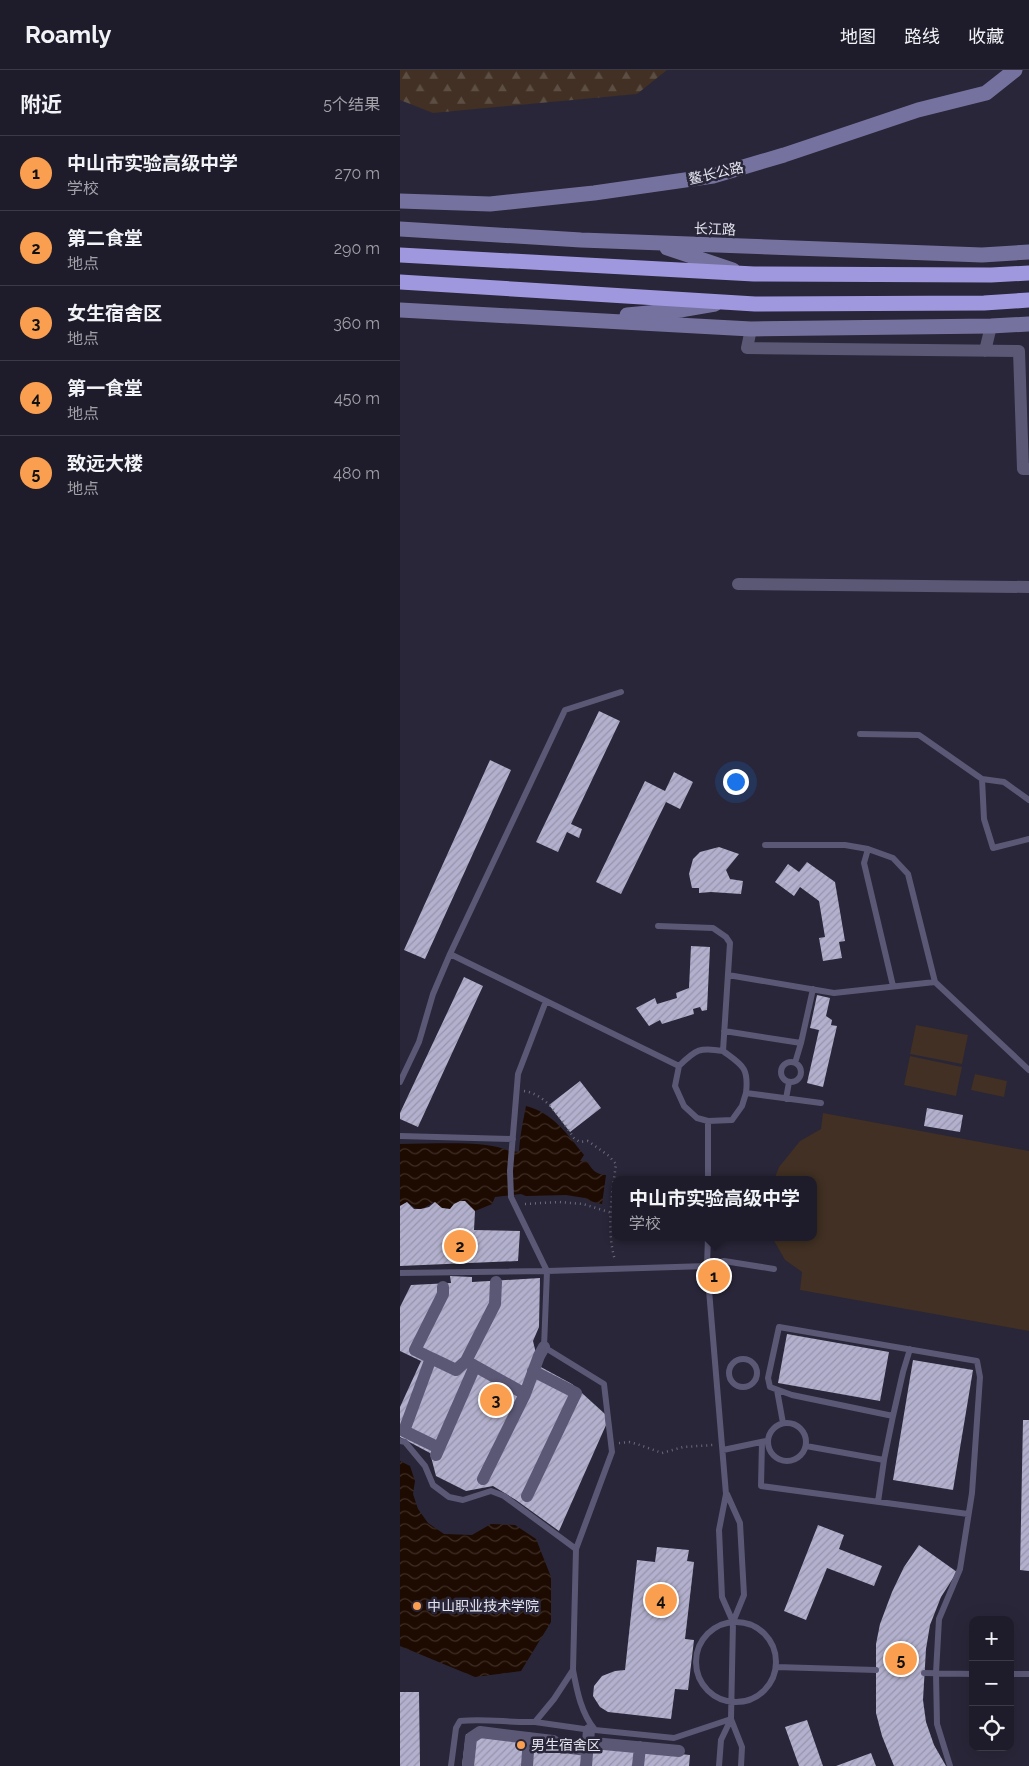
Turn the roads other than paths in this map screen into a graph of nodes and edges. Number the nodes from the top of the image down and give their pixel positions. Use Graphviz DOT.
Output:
graph roads {
  1 [pos="1015,70"];
  2 [pos="400,201"];
  3 [pos="400,229"];
  4 [pos="450,232"];
  5 [pos="400,240"];
  6 [pos="654,243"];
  7 [pos="1029,252"];
  8 [pos="400,255"];
  9 [pos="1029,272"];
  10 [pos="744,274"];
  11 [pos="400,282"];
  12 [pos="1029,300"];
  13 [pos="725,302"];
  14 [pos="400,310"];
  15 [pos="586,320"];
  16 [pos="1029,324"];
  17 [pos="990,326"];
  18 [pos="751,329"];
  19 [pos="985,351"];
  20 [pos="1029,469"];
  21 [pos="738,584"];
  22 [pos="1029,587"];
  23 [pos="621,692"];
  24 [pos="860,734"];
  25 [pos="982,779"];
  26 [pos="1029,800"];
  27 [pos="1029,839"];
  28 [pos="765,845"];
  29 [pos="868,849"];
  30 [pos="658,926"];
  31 [pos="450,954"];
  32 [pos="728,976"];
  33 [pos="935,982"];
  34 [pos="892,986"];
  35 [pos="813,989"];
  36 [pos="546,1001"];
  37 [pos="724,1031"];
  38 [pos="801,1044"];
  39 [pos="723,1051"];
  40 [pos="795,1063"];
  41 [pos="679,1066"];
  42 [pos="1029,1070"];
  43 [pos="400,1082"];
  44 [pos="789,1082"];
  45 [pos="746,1093"];
  46 [pos="786,1099"];
  47 [pos="821,1103"];
  48 [pos="708,1121"];
  49 [pos="400,1136"];
  50 [pos="513,1139"];
  51 [pos="708,1176"];
  52 [pos="708,1241"];
  53 [pos="708,1266"];
  54 [pos="774,1269"];
  55 [pos="547,1270"];
  56 [pos="400,1273"];
  57 [pos="496,1282"];
  58 [pos="443,1287"];
  59 [pos="544,1347"];
  60 [pos="910,1349"];
  61 [pos="431,1358"];
  62 [pos="470,1364"];
  63 [pos="533,1371"];
  64 [pos="758,1373"];
  65 [pos="768,1378"];
  66 [pos="777,1390"];
  67 [pos="525,1394"];
  68 [pos="893,1416"];
  69 [pos="783,1423"];
  70 [pos="400,1441"];
  71 [pos="764,1442"];
  72 [pos="806,1446"];
  73 [pos="722,1447"];
  74 [pos="884,1460"];
  75 [pos="483,1480"];
  76 [pos="726,1494"];
  77 [pos="528,1496"];
  78 [pos="878,1502"];
  79 [pos="968,1514"];
  80 [pos="576,1549"];
  81 [pos="733,1622"];
  82 [pos="776,1667"];
  83 [pos="573,1670"];
  84 [pos="876,1670"];
  85 [pos="924,1673"];
  86 [pos="936,1673"];
  87 [pos="969,1674"];
  88 [pos="1014,1674"];
  89 [pos="1029,1674"];
  90 [pos="732,1703"];
  91 [pos="731,1719"];
  92 [pos="535,1722"];
  93 [pos="592,1730"];
  94 [pos="529,1738"];
  95 [pos="640,1748"];
  96 [pos="587,1750"];
  97 [pos="679,1751"];
  98 [pos="451,1766"];
  99 [pos="468,1766"];
  100 [pos="527,1766"];
  101 [pos="586,1766"];
  102 [pos="638,1766"];
  103 [pos="719,1766"];
  104 [pos="741,1766"];
  105 [pos="950,1766"];
  1 -- 2 [label="main road, 鳌长公路"];
  3 -- 4 [label="main road, 长江路"];
  4 -- 5 [label="main road"];
  4 -- 6 [label="main road, 长江路"];
  6 -- 7 [label="main road, 长江路"];
  6 -- 10 [label="main road"];
  8 -- 10 [label="highway"];
  9 -- 10 [label="highway"];
  11 -- 13 [label="highway"];
  12 -- 13 [label="highway"];
  13 -- 15 [label="main road"];
  14 -- 15 [label="main road"];
  15 -- 18 [label="main road"];
  16 -- 17 [label="main road"];
  17 -- 18 [label="main road"];
  17 -- 19 [label="street"];
  18 -- 19 [label="street"];
  19 -- 20 [label="street"];
  21 -- 22 [label="street"];
  23 -- 31 [label="lane"];
  24 -- 25 [label="lane"];
  25 -- 26 [label="lane"];
  25 -- 27 [label="lane"];
  28 -- 29 [label="lane"];
  29 -- 33 [label="lane"];
  29 -- 34 [label="lane"];
  30 -- 32 [label="lane"];
  31 -- 36 [label="lane"];
  31 -- 43 [label="lane"];
  32 -- 35 [label="lane"];
  32 -- 37 [label="lane"];
  33 -- 34 [label="lane"];
  33 -- 42 [label="lane"];
  34 -- 35 [label="lane"];
  35 -- 38 [label="lane"];
  36 -- 41 [label="lane"];
  36 -- 50 [label="lane"];
  37 -- 38 [label="lane"];
  37 -- 39 [label="lane"];
  38 -- 40 [label="lane"];
  39 -- 41 [label="lane"];
  39 -- 45 [label="lane"];
  40 -- 44 [label="lane"];
  40 -- 44 [label="lane"];
  41 -- 48 [label="lane"];
  44 -- 46 [label="lane"];
  45 -- 46 [label="lane"];
  45 -- 48 [label="lane"];
  46 -- 47 [label="lane"];
  48 -- 51 [label="lane"];
  49 -- 50 [label="lane"];
  50 -- 55 [label="lane"];
  52 -- 53 [label="lane"];
  53 -- 54 [label="lane"];
  53 -- 55 [label="lane"];
  53 -- 73 [label="lane"];
  55 -- 56 [label="lane"];
  55 -- 59 [label="lane"];
  57 -- 62 [label="street"];
  58 -- 61 [label="street"];
  59 -- 63 [label="street"];
  59 -- 80 [label="lane"];
  60 -- 65 [label="lane"];
  60 -- 68 [label="lane"];
  60 -- 79 [label="lane"];
  61 -- 62 [label="street"];
  61 -- 62 [label="street"];
  62 -- 67 [label="street"];
  63 -- 67 [label="street"];
  63 -- 77 [label="street"];
  64 -- 64 [label="lane"];
  64 -- 65 [label="lane"];
  65 -- 66 [label="lane"];
  66 -- 68 [label="lane"];
  66 -- 69 [label="lane"];
  67 -- 75 [label="street"];
  68 -- 74 [label="lane"];
  69 -- 71 [label="lane"];
  69 -- 72 [label="lane"];
  70 -- 80 [label="lane"];
  71 -- 72 [label="lane"];
  71 -- 73 [label="lane"];
  71 -- 78 [label="lane"];
  72 -- 74 [label="lane"];
  73 -- 76 [label="lane"];
  74 -- 78 [label="lane"];
  76 -- 81 [label="lane"];
  76 -- 81 [label="lane"];
  78 -- 79 [label="lane"];
  79 -- 86 [label="lane"];
  80 -- 83 [label="lane"];
  81 -- 82 [label="lane"];
  81 -- 90 [label="lane"];
  81 -- 90 [label="lane"];
  82 -- 84 [label="lane"];
  82 -- 90 [label="lane"];
  83 -- 92 [label="lane"];
  83 -- 93 [label="lane"];
  85 -- 86 [label="lane"];
  86 -- 87 [label="lane"];
  86 -- 105 [label="lane"];
  88 -- 89 [label="lane"];
  90 -- 91 [label="lane"];
  91 -- 93 [label="lane"];
  91 -- 103 [label="lane"];
  91 -- 104 [label="lane"];
  92 -- 93 [label="lane"];
  92 -- 98 [label="lane"];
  93 -- 96 [label="street"];
  94 -- 96 [label="street"];
  94 -- 99 [label="street"];
  94 -- 100 [label="street"];
  95 -- 96 [label="street"];
  95 -- 97 [label="street"];
  95 -- 102 [label="street"];
  96 -- 101 [label="street"];
}
